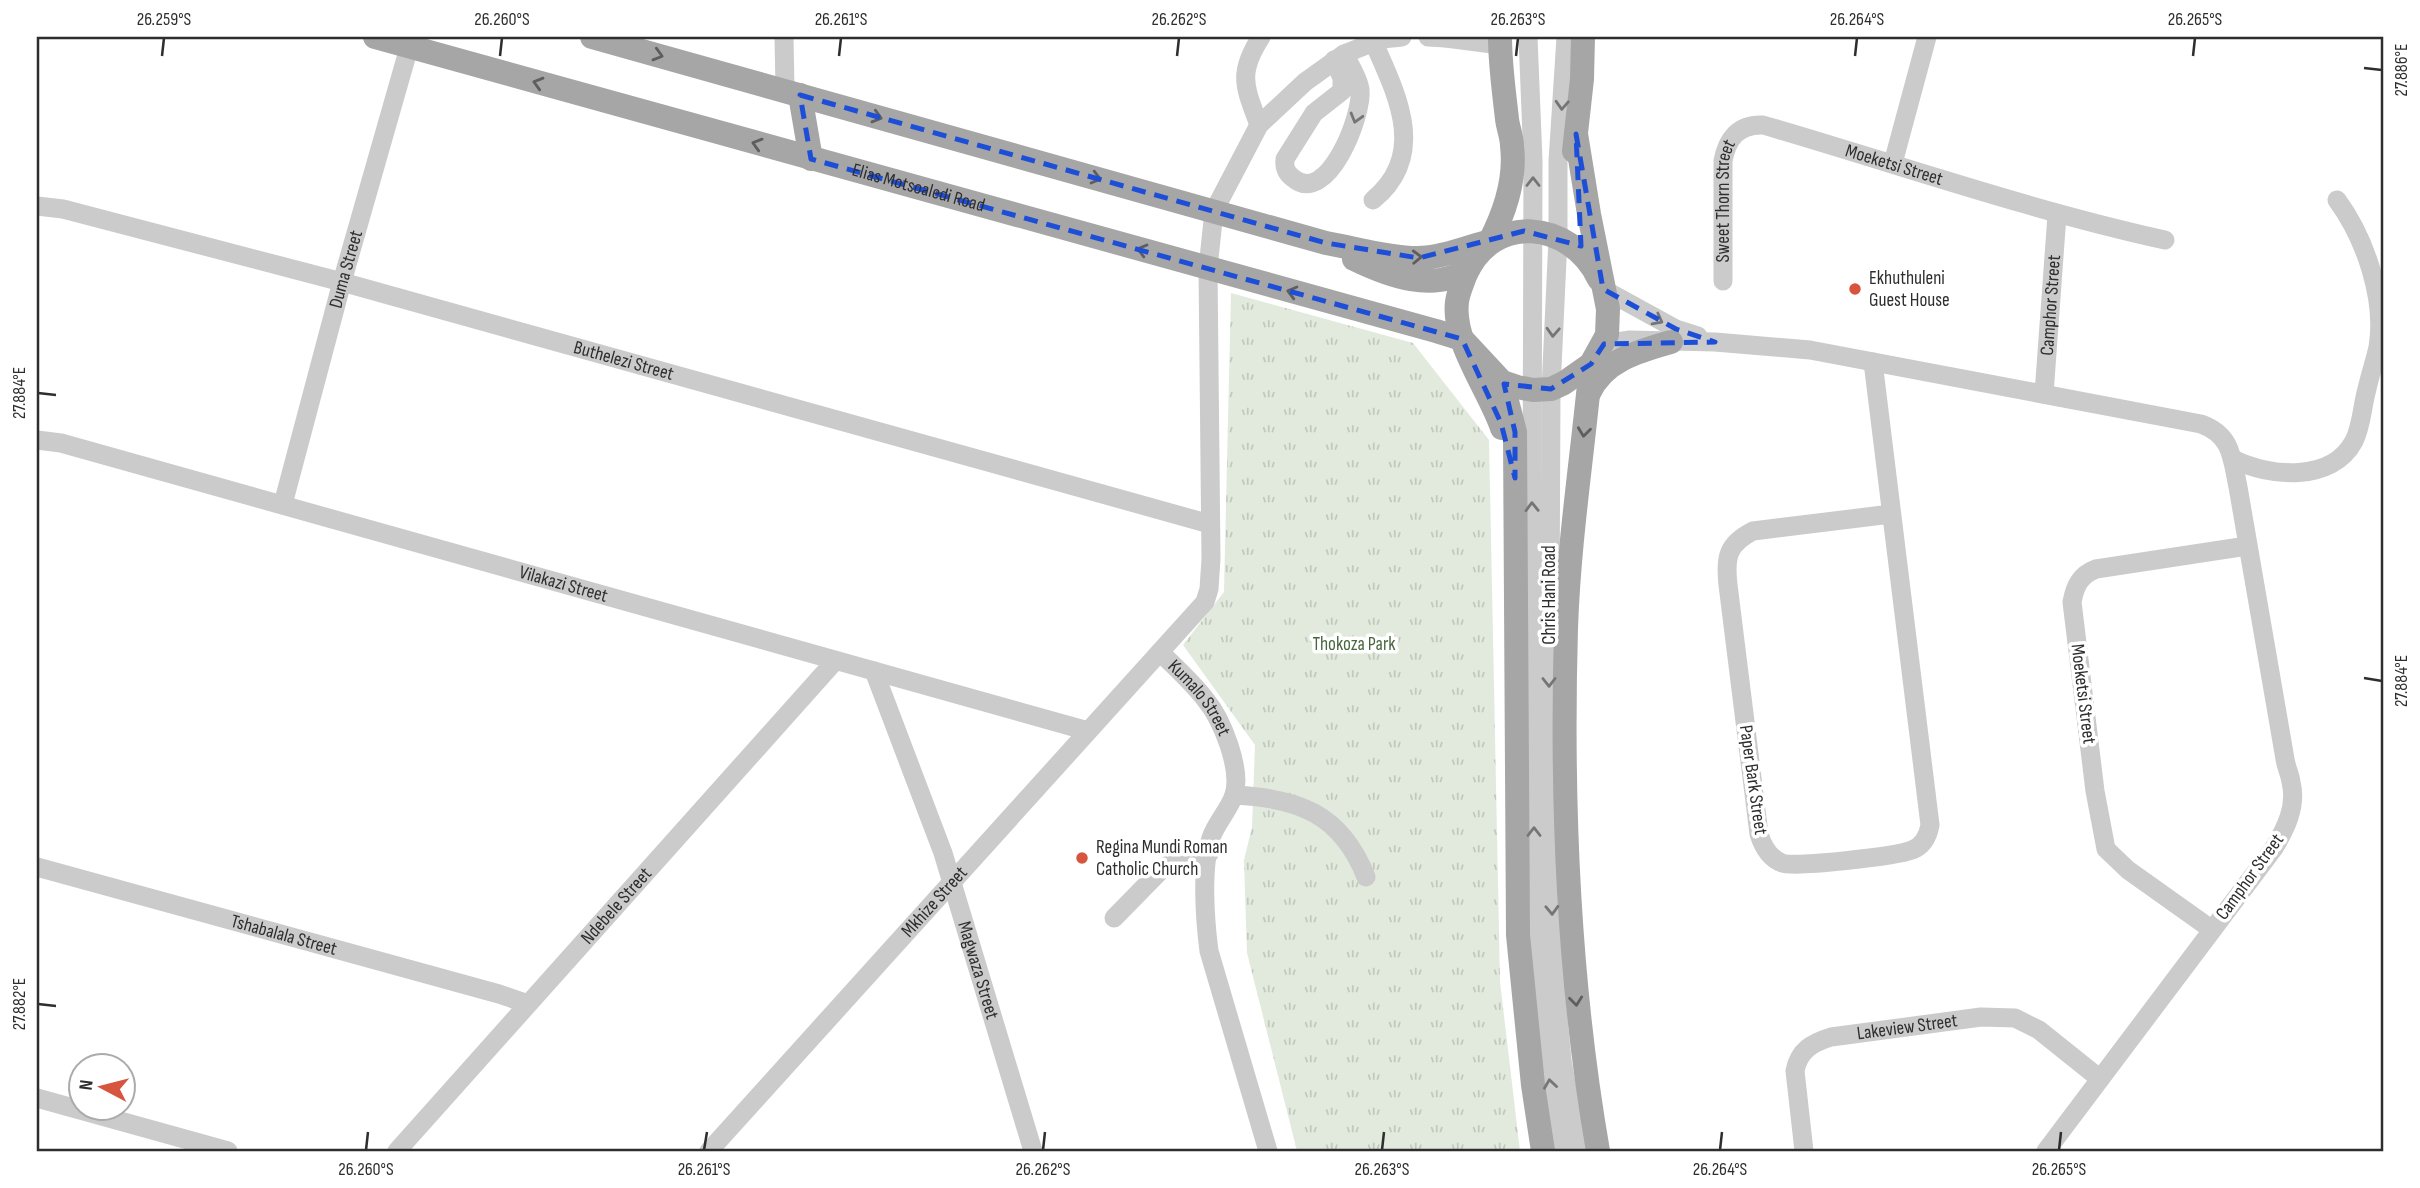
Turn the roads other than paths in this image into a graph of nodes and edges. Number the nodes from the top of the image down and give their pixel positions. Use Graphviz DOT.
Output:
graph roads {
  1 [pos="374,37"];
  2 [pos="592,37"];
  3 [pos="784,37"];
  4 [pos="1261,37"];
  5 [pos="1440,37"];
  6 [pos="1528,37"];
  7 [pos="1566,37"];
  8 [pos="1583,37"];
  9 [pos="1927,37"];
  10 [pos="1389,38"];
  11 [pos="1500,41"];
  12 [pos="410,42"];
  13 [pos="1339,57"];
  14 [pos="793,93"];
  15 [pos="1259,125"];
  16 [pos="1744,127"];
  17 [pos="1576,134"];
  18 [pos="811,159"];
  19 [pos="1893,163"];
  20 [pos="1373,200"];
  21 [pos="2337,200"];
  22 [pos="37,206"];
  23 [pos="1214,211"];
  24 [pos="2057,215"];
  25 [pos="1533,231"];
  26 [pos="1558,237"];
  27 [pos="2165,240"];
  28 [pos="1490,241"];
  29 [pos="1326,243"];
  30 [pos="1582,255"];
  31 [pos="1208,268"];
  32 [pos="1469,268"];
  33 [pos="1723,281"];
  34 [pos="342,282"];
  35 [pos="1604,289"];
  36 [pos="1462,339"];
  37 [pos="1671,342"];
  38 [pos="1716,342"];
  39 [pos="1597,354"];
  40 [pos="1874,362"];
  41 [pos="1502,382"];
  42 [pos="1542,390"];
  43 [pos="2044,394"];
  44 [pos="1588,397"];
  45 [pos="37,440"];
  46 [pos="2233,459"];
  47 [pos="1515,478"];
  48 [pos="283,504"];
  49 [pos="1891,514"];
  50 [pos="1210,524"];
  51 [pos="2247,546"];
  52 [pos="1160,652"];
  53 [pos="835,661"];
  54 [pos="874,671"];
  55 [pos="1088,731"];
  56 [pos="1234,795"];
  57 [pos="1209,854"];
  58 [pos="37,867"];
  59 [pos="1366,877"];
  60 [pos="951,882"];
  61 [pos="1114,918"];
  62 [pos="2211,929"];
  63 [pos="528,1004"];
  64 [pos="2099,1078"];
  65 [pos="37,1098"];
  66 [pos="1031,1145"];
  67 [pos="228,1151"];
  68 [pos="397,1151"];
  69 [pos="709,1151"];
  70 [pos="1013,1151"];
  71 [pos="1268,1151"];
  72 [pos="1543,1151"];
  73 [pos="1560,1151"];
  74 [pos="1578,1151"];
  75 [pos="1598,1151"];
  76 [pos="1804,1151"];
  77 [pos="2046,1151"];
  1 -- 12 [label="main road, Elias Motsoaledi Road"];
  2 -- 14 [label="main road, one-way"];
  3 -- 14 [label="street"];
  4 -- 15 [label="street"];
  5 -- 11 [label="street"];
  25 -- 6 [label="street, Chris Hani Road, one-way"];
  7 -- 26 [label="street, Chris Hani Road, one-way"];
  8 -- 17 [label="main road"];
  9 -- 19 [label="street"];
  10 -- 13 [label="street"];
  10 -- 20 [label="street"];
  11 -- 28 [label="main road"];
  18 -- 12 [label="main road, Elias Motsoaledi Road, one-way"];
  12 -- 34 [label="street, Duma Street"];
  13 -- 13 [label="street, one-way"];
  13 -- 15 [label="street"];
  14 -- 18 [label="main road"];
  14 -- 23 [label="main road, one-way"];
  15 -- 23 [label="street"];
  16 -- 19 [label="street, Moeketsi Street"];
  16 -- 33 [label="street, Sweet Thorn Street"];
  17 -- 30 [label="main road"];
  17 -- 35 [label="main road, Chris Hani Road"];
  31 -- 18 [label="main road, Elias Motsoaledi Road, one-way"];
  19 -- 24 [label="street, Moeketsi Street"];
  21 -- 46 [label="street"];
  22 -- 34 [label="street, Buthelezi Street"];
  23 -- 29 [label="main road"];
  23 -- 31 [label="street, Kumalo Street"];
  24 -- 27 [label="street, Moeketsi Street"];
  24 -- 43 [label="street, Camphor Street"];
  25 -- 26 [label="main road"];
  25 -- 28 [label="main road"];
  25 -- 42 [label="street, Chris Hani Road"];
  26 -- 30 [label="main road"];
  26 -- 42 [label="street, Chris Hani Road, one-way"];
  29 -- 28 [label="main road, one-way"];
  28 -- 32 [label="main road"];
  29 -- 32 [label="main road"];
  30 -- 35 [label="main road"];
  36 -- 31 [label="main road, Elias Motsoaledi Road, one-way"];
  31 -- 50 [label="street, Kumalo Street"];
  32 -- 36 [label="main road"];
  34 -- 48 [label="street, Duma Street"];
  34 -- 50 [label="street, Buthelezi Street"];
  35 -- 38 [label="street, one-way"];
  35 -- 39 [label="main road, Chris Hani Road"];
  36 -- 41 [label="main road"];
  36 -- 47 [label="main road"];
  37 -- 38 [label="street"];
  37 -- 39 [label="street"];
  37 -- 44 [label="main road"];
  38 -- 40 [label="street"];
  39 -- 42 [label="main road"];
  39 -- 44 [label="main road, Chris Hani Road"];
  40 -- 43 [label="street"];
  40 -- 49 [label="street, Paper Bark Street"];
  41 -- 42 [label="main road"];
  41 -- 47 [label="main road, Chris Hani Road"];
  73 -- 42 [label="street, Chris Hani Road, one-way"];
  42 -- 74 [label="street, Chris Hani Road, one-way"];
  43 -- 46 [label="street, Camphor Street"];
  44 -- 75 [label="main road, Chris Hani Road, one-way"];
  45 -- 48 [label="street, Vilakazi Street"];
  46 -- 51 [label="street, Camphor Street"];
  47 -- 72 [label="main road, Chris Hani Road"];
  48 -- 53 [label="street, Vilakazi Street"];
  49 -- 49 [label="street, Paper Bark Street"];
  50 -- 52 [label="street, Kumalo Street"];
  51 -- 62 [label="street, Camphor Street"];
  51 -- 62 [label="street, Moeketsi Street"];
  52 -- 55 [label="street, Mkhize Street"];
  52 -- 56 [label="street, Kumalo Street"];
  53 -- 54 [label="street, Vilakazi Street"];
  53 -- 63 [label="street, Ndebele Street"];
  54 -- 55 [label="street, Vilakazi Street"];
  54 -- 60 [label="street, Magwaza Street"];
  55 -- 60 [label="street, Mkhize Street"];
  56 -- 57 [label="street"];
  56 -- 59 [label="street"];
  57 -- 61 [label="street"];
  57 -- 71 [label="street"];
  58 -- 63 [label="street, Tshabalala Street"];
  60 -- 66 [label="street, Magwaza Street"];
  60 -- 69 [label="street, Mkhize Street"];
  62 -- 64 [label="street, Camphor Street"];
  63 -- 68 [label="street, Ndebele Street"];
  64 -- 76 [label="street, Lakeview Street"];
  64 -- 77 [label="street, Camphor Street"];
  65 -- 67 [label="street"];
  66 -- 70 [label="street"];
}
